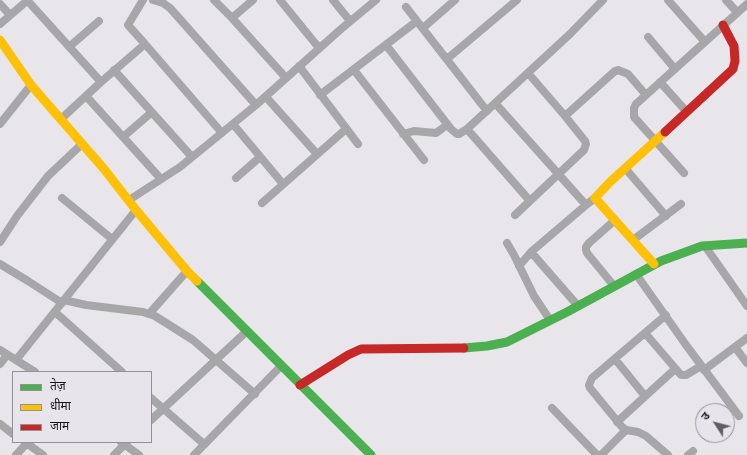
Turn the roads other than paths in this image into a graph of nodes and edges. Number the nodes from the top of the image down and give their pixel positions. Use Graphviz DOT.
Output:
graph roads {
  1 [pos="27,0"];
  2 [pos="143,0"];
  3 [pos="153,0"];
  4 [pos="214,0"];
  5 [pos="253,0"];
  6 [pos="280,0"];
  7 [pos="333,0"];
  8 [pos="376,0"];
  9 [pos="516,0"];
  10 [pos="603,0"];
  11 [pos="668,0"];
  12 [pos="726,0"];
  13 [pos="452,1"];
  14 [pos="0,4"];
  15 [pos="747,4"];
  16 [pos="406,7"];
  17 [pos="737,12"];
  18 [pos="10,15"];
  19 [pos="232,18"];
  20 [pos="99,21"];
  21 [pos="350,21"];
  22 [pos="417,21"];
  23 [pos="0,24"];
  24 [pos="723,25"];
  25 [pos="423,28"];
  26 [pos="648,37"];
  27 [pos="0,40"];
  28 [pos="705,42"];
  29 [pos="145,44"];
  30 [pos="386,45"];
  31 [pos="69,46"];
  32 [pos="319,48"];
  33 [pos="447,59"];
  34 [pos="299,66"];
  35 [pos="675,69"];
  36 [pos="114,70"];
  37 [pos="354,70"];
  38 [pos="528,74"];
  39 [pos="286,78"];
  40 [pos="101,82"];
  41 [pos="660,82"];
  42 [pos="31,84"];
  43 [pos="320,95"];
  44 [pos="646,95"];
  45 [pos="86,96"];
  46 [pos="266,97"];
  47 [pos="495,103"];
  48 [pos="256,105"];
  49 [pos="487,111"];
  50 [pos="686,111"];
  51 [pos="152,112"];
  52 [pos="565,116"];
  53 [pos="61,119"];
  54 [pos="0,124"];
  55 [pos="233,124"];
  56 [pos="448,125"];
  57 [pos="346,129"];
  58 [pos="467,129"];
  59 [pos="222,133"];
  60 [pos="403,134"];
  61 [pos="123,137"];
  62 [pos="656,140"];
  63 [pos="82,144"];
  64 [pos="358,144"];
  65 [pos="317,154"];
  66 [pos="260,156"];
  67 [pos="192,158"];
  68 [pos="424,160"];
  69 [pos="625,168"];
  70 [pos="684,173"];
  71 [pos="559,174"];
  72 [pos="236,178"];
  73 [pos="161,179"];
  74 [pos="284,184"];
  75 [pos="62,198"];
  76 [pos="595,198"];
  77 [pos="129,200"];
  78 [pos="530,201"];
  79 [pos="262,203"];
  80 [pos="681,204"];
  81 [pos="586,205"];
  82 [pos="136,210"];
  83 [pos="515,215"];
  84 [pos="666,216"];
  85 [pos="615,220"];
  86 [pos="112,239"];
  87 [pos="633,240"];
  88 [pos="0,242"];
  89 [pos="507,243"];
  90 [pos="747,243"];
  91 [pos="705,246"];
  92 [pos="531,252"];
  93 [pos="0,264"];
  94 [pos="654,264"];
  95 [pos="519,266"];
  96 [pos="187,271"];
  97 [pos="636,274"];
  98 [pos="614,286"];
  99 [pos="63,301"];
  100 [pos="578,306"];
  101 [pos="747,306"];
  102 [pos="55,312"];
  103 [pos="149,314"];
  104 [pos="666,315"];
  105 [pos="550,320"];
  106 [pos="247,331"];
  107 [pos="646,333"];
  108 [pos="747,338"];
  109 [pos="735,347"];
  110 [pos="3,352"];
  111 [pos="615,359"];
  112 [pos="16,360"];
  113 [pos="216,360"];
  114 [pos="747,363"];
  115 [pos="0,364"];
  116 [pos="281,366"];
  117 [pos="703,368"];
  118 [pos="675,369"];
  119 [pos="33,371"];
  120 [pos="121,371"];
  121 [pos="300,385"];
  122 [pos="255,394"];
  123 [pos="645,396"];
  124 [pos="152,399"];
  125 [pos="552,408"];
  126 [pos="164,409"];
  127 [pos="739,416"];
  128 [pos="152,419"];
  129 [pos="617,422"];
  130 [pos="0,424"];
  131 [pos="626,430"];
  132 [pos="12,433"];
  133 [pos="26,443"];
  134 [pos="28,443"];
  135 [pos="124,443"];
  136 [pos="204,444"];
  137 [pos="607,453"];
  138 [pos="16,455"];
  139 [pos="43,455"];
  140 [pos="114,455"];
  141 [pos="139,455"];
  142 [pos="194,455"];
  143 [pos="371,455"];
  144 [pos="597,455"];
  145 [pos="668,455"];
  1 -- 18 [label="street"];
  1 -- 31 [label="street"];
  2 -- 29 [label="street"];
  3 -- 48 [label="street"];
  4 -- 19 [label="street"];
  5 -- 19 [label="street"];
  6 -- 32 [label="street"];
  7 -- 21 [label="street"];
  8 -- 21 [label="street"];
  9 -- 33 [label="street"];
  10 -- 38 [label="street"];
  11 -- 28 [label="street"];
  12 -- 17 [label="street"];
  13 -- 25 [label="street"];
  14 -- 18 [label="street"];
  15 -- 17 [label="street"];
  16 -- 22 [label="street"];
  17 -- 24 [label="street"];
  18 -- 23 [label="street"];
  19 -- 39 [label="street"];
  20 -- 31 [label="street"];
  21 -- 32 [label="street"];
  22 -- 25 [label="street"];
  22 -- 30 [label="street"];
  24 -- 28 [label="street"];
  24 -- 50 [label="street"];
  25 -- 33 [label="street"];
  26 -- 35 [label="street"];
  27 -- 42 [label="street"];
  28 -- 35 [label="street"];
  29 -- 36 [label="street"];
  29 -- 59 [label="street"];
  30 -- 37 [label="street"];
  30 -- 56 [label="street"];
  31 -- 40 [label="street"];
  32 -- 34 [label="street"];
  33 -- 49 [label="street"];
  34 -- 39 [label="street"];
  34 -- 43 [label="street"];
  35 -- 41 [label="street"];
  36 -- 40 [label="street"];
  36 -- 51 [label="street"];
  37 -- 43 [label="street"];
  37 -- 60 [label="street"];
  38 -- 47 [label="street"];
  38 -- 52 [label="street"];
  39 -- 46 [label="street"];
  40 -- 45 [label="street"];
  41 -- 44 [label="street"];
  41 -- 50 [label="street"];
  42 -- 53 [label="street"];
  42 -- 54 [label="street"];
  43 -- 57 [label="street"];
  44 -- 52 [label="street"];
  44 -- 62 [label="street"];
  45 -- 53 [label="street"];
  45 -- 61 [label="street"];
  46 -- 48 [label="street"];
  46 -- 65 [label="street"];
  47 -- 49 [label="street"];
  47 -- 71 [label="street"];
  48 -- 55 [label="street"];
  49 -- 58 [label="street"];
  50 -- 62 [label="street"];
  51 -- 61 [label="street"];
  51 -- 67 [label="street"];
  52 -- 71 [label="street"];
  53 -- 63 [label="street"];
  55 -- 59 [label="street"];
  55 -- 66 [label="street"];
  56 -- 58 [label="street"];
  56 -- 60 [label="street"];
  57 -- 64 [label="street"];
  57 -- 65 [label="street"];
  58 -- 78 [label="street"];
  59 -- 67 [label="street"];
  60 -- 68 [label="street"];
  61 -- 73 [label="street"];
  62 -- 69 [label="street"];
  62 -- 70 [label="street"];
  63 -- 77 [label="street"];
  63 -- 88 [label="street"];
  65 -- 74 [label="street"];
  66 -- 72 [label="street"];
  66 -- 74 [label="street"];
  67 -- 73 [label="street"];
  69 -- 76 [label="street"];
  69 -- 84 [label="street"];
  71 -- 78 [label="street"];
  71 -- 81 [label="street"];
  73 -- 77 [label="street"];
  74 -- 79 [label="street"];
  75 -- 86 [label="street"];
  76 -- 81 [label="street"];
  76 -- 85 [label="street"];
  77 -- 82 [label="street"];
  78 -- 83 [label="street"];
  80 -- 84 [label="street"];
  81 -- 92 [label="street"];
  82 -- 86 [label="street"];
  82 -- 96 [label="street"];
  84 -- 87 [label="street"];
  85 -- 87 [label="street"];
  85 -- 98 [label="street"];
  86 -- 99 [label="street"];
  87 -- 94 [label="street"];
  89 -- 95 [label="street"];
  90 -- 91 [label="street"];
  91 -- 94 [label="street"];
  91 -- 101 [label="street"];
  92 -- 95 [label="street"];
  92 -- 100 [label="street"];
  93 -- 99 [label="street"];
  94 -- 97 [label="street"];
  95 -- 105 [label="street"];
  96 -- 103 [label="street"];
  96 -- 106 [label="street"];
  97 -- 98 [label="street"];
  97 -- 104 [label="street"];
  98 -- 100 [label="street"];
  99 -- 102 [label="street"];
  99 -- 103 [label="street"];
  100 -- 105 [label="street"];
  102 -- 112 [label="street"];
  102 -- 120 [label="street"];
  103 -- 113 [label="street"];
  104 -- 107 [label="street"];
  104 -- 117 [label="street"];
  105 -- 121 [label="street"];
  106 -- 113 [label="street"];
  106 -- 116 [label="street"];
  107 -- 111 [label="street"];
  107 -- 118 [label="street"];
  108 -- 109 [label="street"];
  109 -- 114 [label="street"];
  109 -- 117 [label="street"];
  110 -- 112 [label="street"];
  110 -- 115 [label="street"];
  111 -- 123 [label="street"];
  111 -- 129 [label="street"];
  112 -- 119 [label="street"];
  113 -- 122 [label="street"];
  113 -- 126 [label="street"];
  116 -- 121 [label="street"];
  116 -- 122 [label="street"];
  117 -- 118 [label="street"];
  117 -- 127 [label="street"];
  118 -- 123 [label="street"];
  121 -- 143 [label="street"];
  122 -- 136 [label="street"];
  123 -- 129 [label="street"];
  124 -- 126 [label="street"];
  125 -- 144 [label="street"];
  126 -- 128 [label="street"];
  126 -- 136 [label="street"];
  129 -- 131 [label="street"];
  130 -- 132 [label="street"];
  131 -- 137 [label="street"];
  131 -- 145 [label="street"];
  133 -- 138 [label="street"];
  134 -- 139 [label="street"];
  135 -- 140 [label="street"];
  135 -- 141 [label="street"];
  136 -- 142 [label="street"];
}
